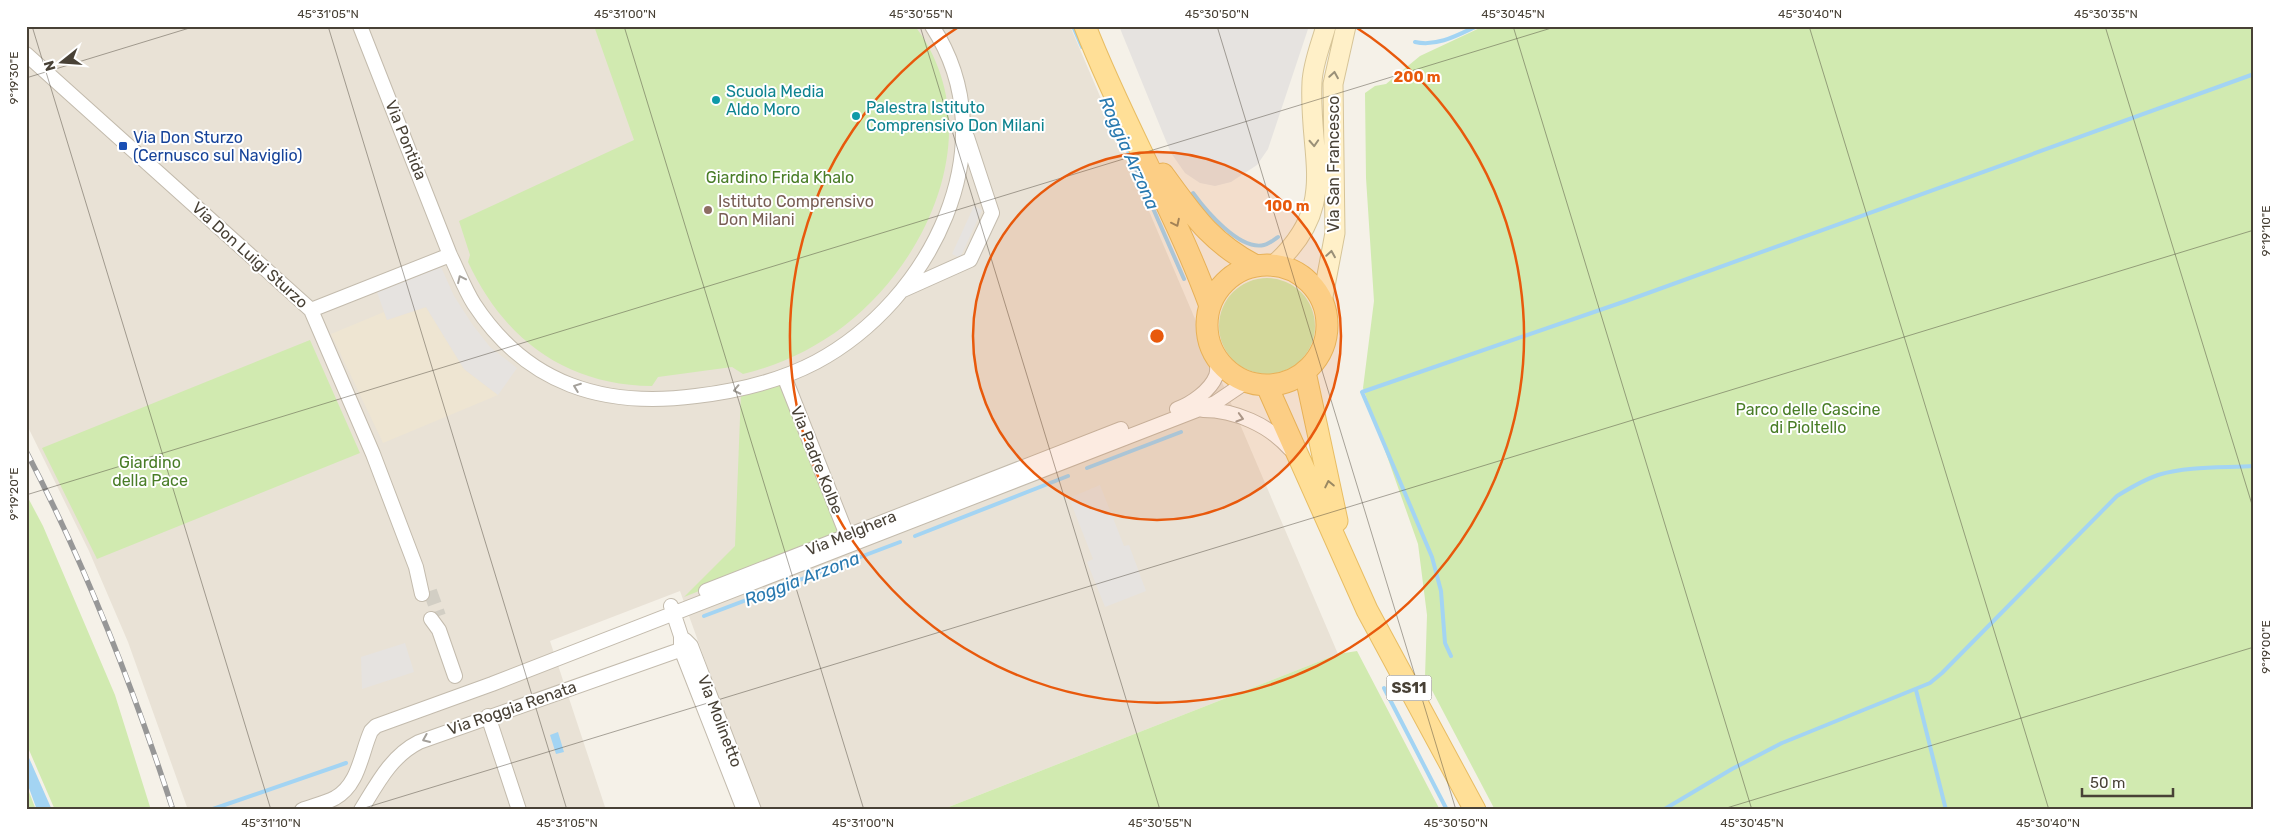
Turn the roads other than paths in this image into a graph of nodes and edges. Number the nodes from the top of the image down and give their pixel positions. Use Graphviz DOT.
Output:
graph roads {
  1 [pos="360,26"];
  2 [pos="932,26"];
  3 [pos="1085,26"];
  4 [pos="1326,26"];
  5 [pos="1346,26"];
  6 [pos="26,54"];
  7 [pos="964,129"];
  8 [pos="1132,132"];
  9 [pos="450,255"];
  10 [pos="1264,266"];
  11 [pos="900,292"];
  12 [pos="1322,302"];
  13 [pos="1210,306"];
  14 [pos="311,310"];
  15 [pos="1217,360"];
  16 [pos="1305,372"];
  17 [pos="784,376"];
  18 [pos="1246,382"];
  19 [pos="1267,386"];
  20 [pos="1192,412"];
  21 [pos="1300,460"];
  22 [pos="849,540"];
  23 [pos="1346,566"];
  24 [pos="426,592"];
  25 [pos="672,610"];
  26 [pos="436,622"];
  27 [pos="685,644"];
  28 [pos="455,676"];
  29 [pos="488,716"];
  30 [pos="302,810"];
  31 [pos="361,810"];
  32 [pos="519,810"];
  33 [pos="744,810"];
  34 [pos="754,810"];
  35 [pos="1475,810"];
  1 -- 9 [label="street, Via Pontida"];
  2 -- 7 [label="street"];
  3 -- 8 [label="main road"];
  4 -- 10 [label="street, Via San Francesco, one-way"];
  12 -- 5 [label="street, Via San Francesco, one-way"];
  6 -- 14 [label="street, Via Don Luigi Sturzo"];
  7 -- 11 [label="street"];
  7 -- 11 [label="street"];
  8 -- 10 [label="main road"];
  8 -- 13 [label="main road, one-way"];
  9 -- 14 [label="street"];
  17 -- 9 [label="street, Via Pontida, one-way"];
  10 -- 12 [label="main road"];
  10 -- 13 [label="main road"];
  11 -- 17 [label="street, Via Pontida"];
  12 -- 16 [label="main road"];
  13 -- 15 [label="main road"];
  14 -- 24 [label="street, Via Don Luigi Sturzo"];
  15 -- 18 [label="main road"];
  15 -- 22 [label="street, Via Melghera"];
  16 -- 19 [label="main road"];
  23 -- 16 [label="main road, SS11, one-way"];
  17 -- 22 [label="street, Via Padre Kolbe"];
  18 -- 19 [label="main road"];
  18 -- 20 [label="street, Via Melghera"];
  19 -- 21 [label="main road, SS11"];
  20 -- 21 [label="street, Via Melghera, one-way"];
  20 -- 22 [label="street, Via Melghera"];
  21 -- 23 [label="main road, SS11"];
  22 -- 25 [label="street, Via Melghera"];
  23 -- 35 [label="main road, SS11"];
  25 -- 27 [label="street, Via Molinetto"];
  25 -- 30 [label="street, Via Melghera"];
  26 -- 28 [label="street"];
  27 -- 29 [label="street, Via Roggia Renata"];
  27 -- 33 [label="street, Via Molinetto"];
  27 -- 34 [label="street, Via Molinetto"];
  29 -- 31 [label="street, Via Roggia Renata, one-way"];
  29 -- 32 [label="street"];
}
